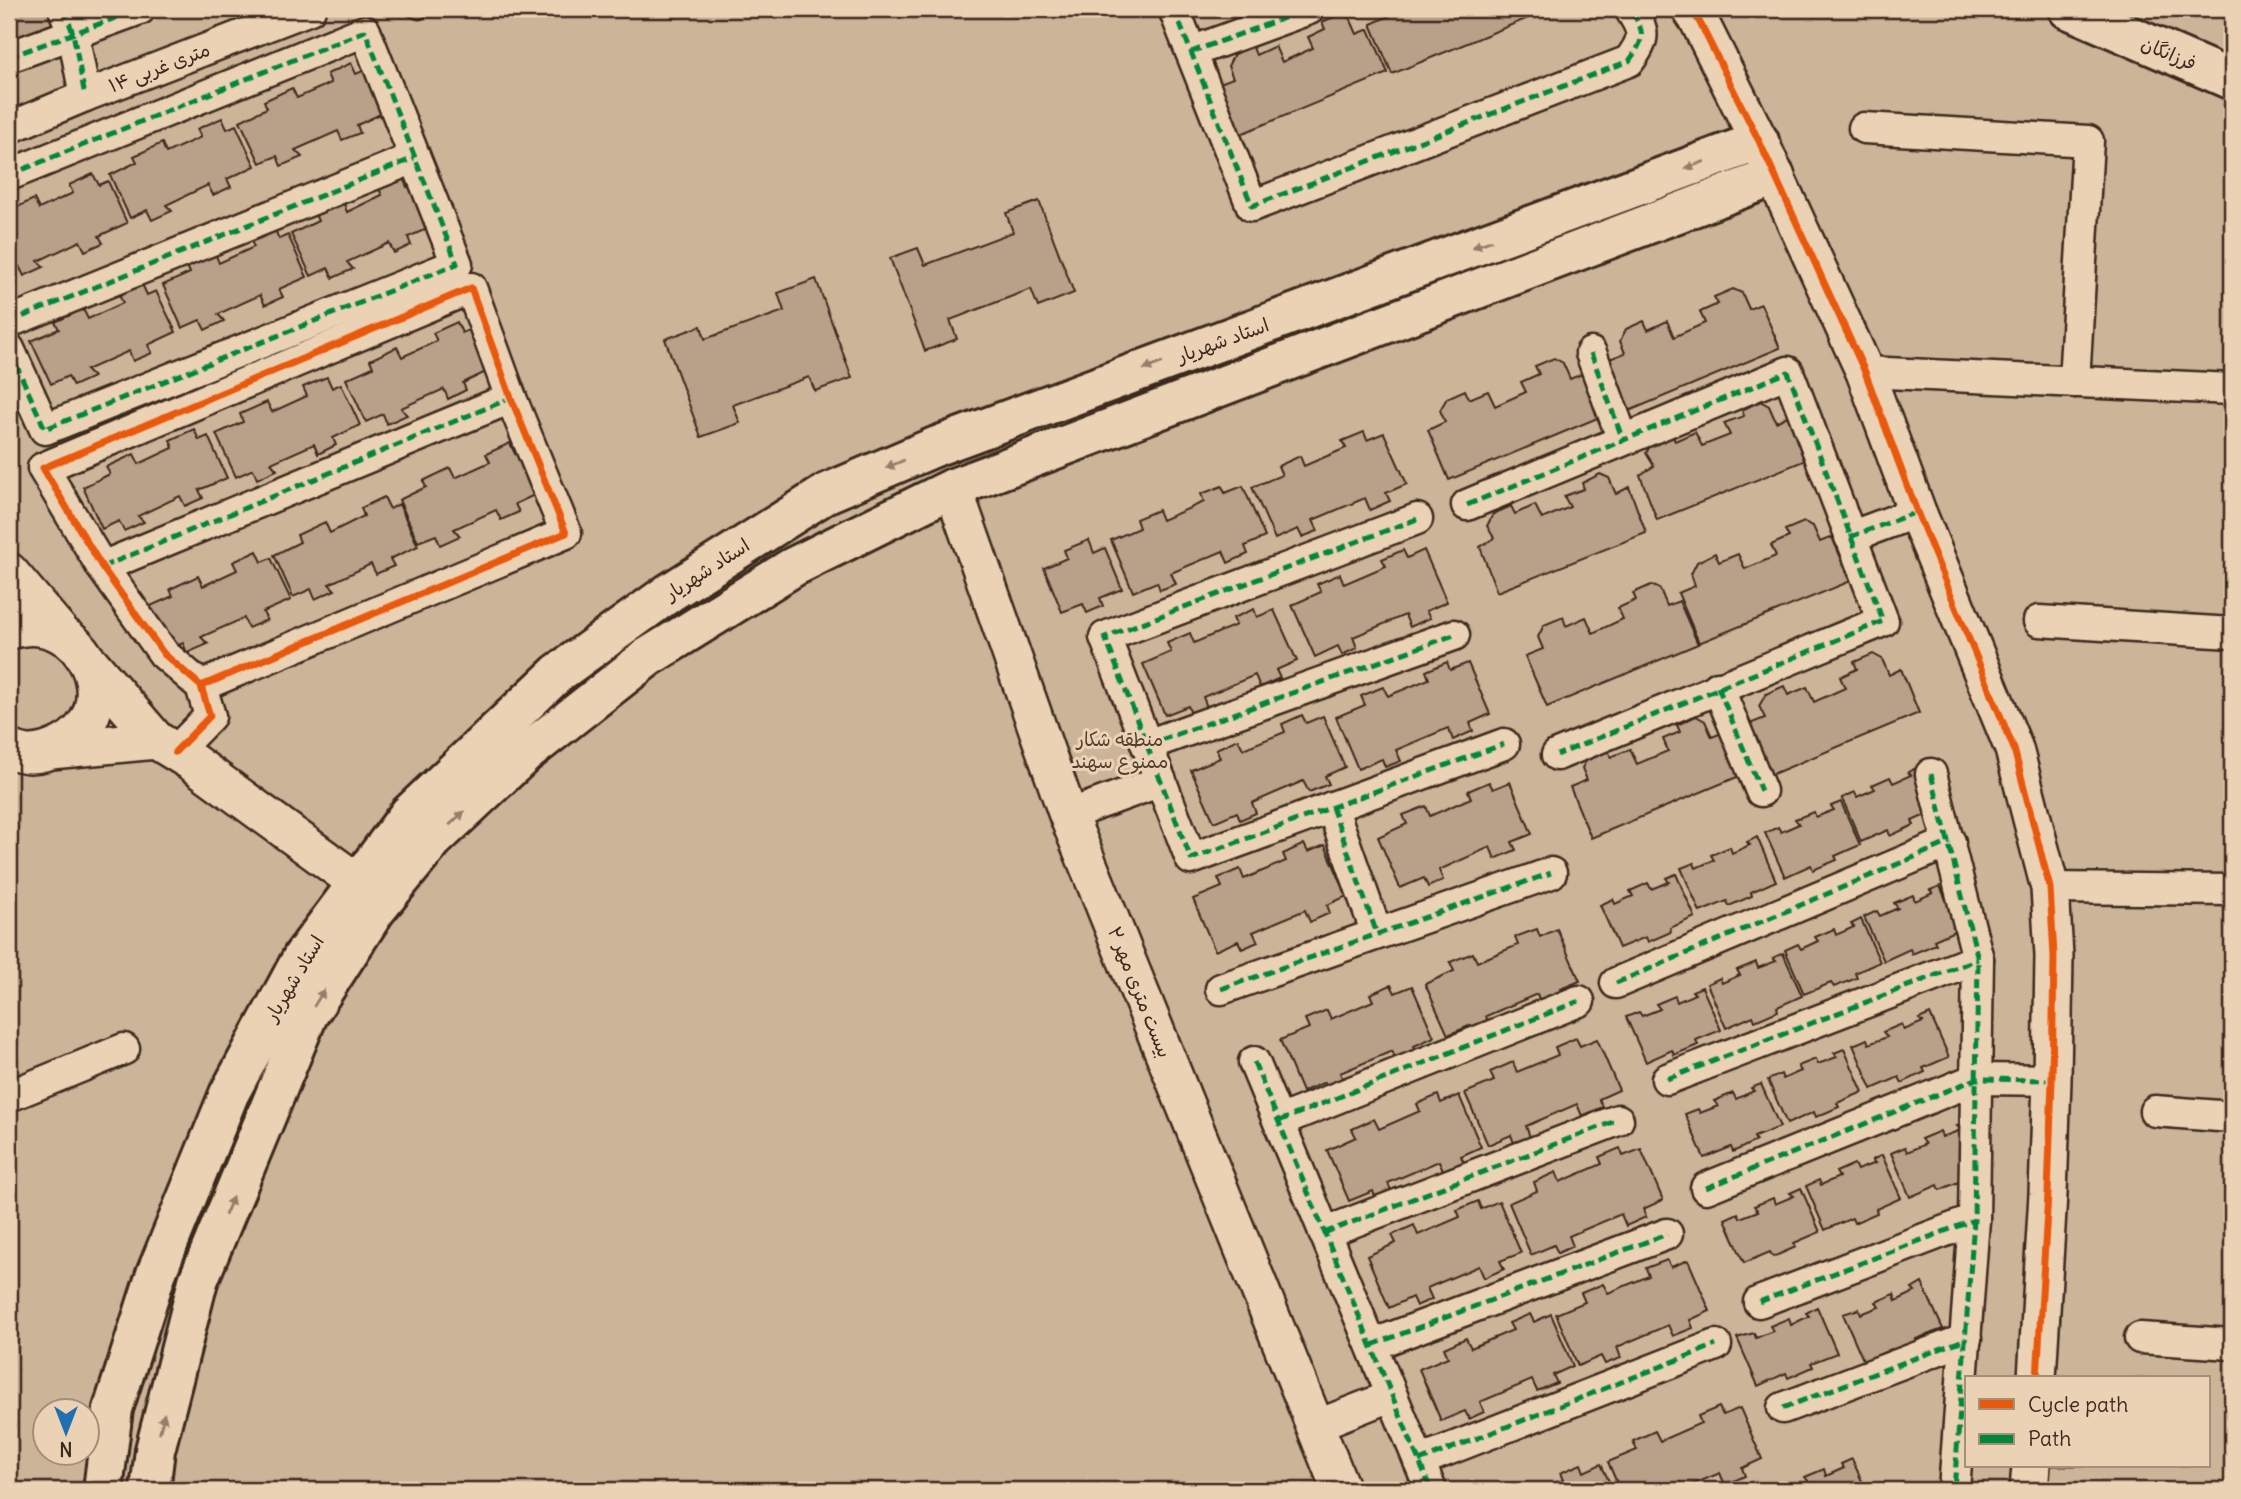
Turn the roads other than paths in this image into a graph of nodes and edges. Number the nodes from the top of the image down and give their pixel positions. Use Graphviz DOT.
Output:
graph roads {
  1 [pos="140,9"];
  2 [pos="310,9"];
  3 [pos="414,9"];
  4 [pos="423,9"];
  5 [pos="1174,9"];
  6 [pos="1309,9"];
  7 [pos="1630,9"];
  8 [pos="1691,9"];
  9 [pos="2068,9"];
  10 [pos="68,21"];
  11 [pos="1191,52"];
  12 [pos="9,57"];
  13 [pos="2232,80"];
  14 [pos="85,96"];
  15 [pos="9,128"];
  16 [pos="1864,128"];
  17 [pos="1759,141"];
  18 [pos="414,158"];
  19 [pos="9,175"];
  20 [pos="1775,176"];
  21 [pos="9,322"];
  22 [pos="9,349"];
  23 [pos="1591,353"];
  24 [pos="1865,372"];
  25 [pos="2074,382"];
  26 [pos="2232,389"];
  27 [pos="511,398"];
  28 [pos="1623,440"];
  29 [pos="937,446"];
  30 [pos="953,488"];
  31 [pos="1468,505"];
  32 [pos="1917,513"];
  33 [pos="1417,519"];
  34 [pos="1850,537"];
  35 [pos="102,567"];
  36 [pos="9,572"];
  37 [pos="2039,621"];
  38 [pos="9,630"];
  39 [pos="61,633"];
  40 [pos="2232,633"];
  41 [pos="1454,635"];
  42 [pos="90,663"];
  43 [pos="201,685"];
  44 [pos="1718,688"];
  45 [pos="1504,744"];
  46 [pos="1147,745"];
  47 [pos="166,746"];
  48 [pos="9,749"];
  49 [pos="48,751"];
  50 [pos="1557,755"];
  51 [pos="9,766"];
  52 [pos="1931,774"];
  53 [pos="1161,781"];
  54 [pos="1761,791"];
  55 [pos="1332,807"];
  56 [pos="1068,815"];
  57 [pos="1950,842"];
  58 [pos="1551,873"];
  59 [pos="358,883"];
  60 [pos="2050,888"];
  61 [pos="2232,890"];
  62 [pos="1377,934"];
  63 [pos="1978,958"];
  64 [pos="1616,983"];
  65 [pos="1221,989"];
  66 [pos="1578,1001"];
  67 [pos="124,1049"];
  68 [pos="1254,1062"];
  69 [pos="1667,1079"];
  70 [pos="1976,1079"];
  71 [pos="2052,1080"];
  72 [pos="9,1096"];
  73 [pos="2155,1111"];
  74 [pos="2232,1116"];
  75 [pos="1618,1120"];
  76 [pos="1279,1121"];
  77 [pos="1706,1188"];
  78 [pos="1974,1220"];
  79 [pos="1324,1233"];
  80 [pos="1667,1234"];
  81 [pos="1759,1302"];
  82 [pos="2140,1338"];
  83 [pos="1966,1339"];
  84 [pos="2232,1344"];
  85 [pos="1372,1345"];
  86 [pos="1716,1345"];
  87 [pos="2037,1376"];
  88 [pos="1391,1396"];
  89 [pos="1783,1408"];
  90 [pos="1315,1426"];
  91 [pos="1419,1461"];
  92 [pos="2031,1468"];
  93 [pos="103,1490"];
  94 [pos="150,1490"];
  95 [pos="1341,1490"];
  96 [pos="1431,1490"];
  97 [pos="1954,1490"];
  98 [pos="2029,1490"];
  1 -- 10 [label="street"];
  2 -- 14 [label="street, ۱۴ متری غربی"];
  3 -- 4 [label="lane"];
  5 -- 11 [label="street"];
  6 -- 11 [label="street"];
  7 -- 11 [label="street"];
  8 -- 17 [label="street"];
  9 -- 13 [label="main road, فرزانگان"];
  10 -- 12 [label="street"];
  10 -- 14 [label="street"];
  14 -- 15 [label="street, ۱۴ متری غربی"];
  16 -- 25 [label="street"];
  17 -- 20 [label="street"];
  17 -- 29 [label="main road, استاد شهریار, one-way"];
  18 -- 19 [label="street"];
  18 -- 21 [label="street"];
  18 -- 22 [label="street"];
  20 -- 24 [label="street"];
  20 -- 30 [label="main road, استاد شهریار"];
  23 -- 28 [label="street"];
  24 -- 25 [label="street"];
  24 -- 32 [label="street"];
  25 -- 26 [label="street"];
  27 -- 35 [label="street"];
  27 -- 35 [label="street"];
  27 -- 43 [label="street"];
  28 -- 31 [label="street"];
  28 -- 34 [label="street"];
  29 -- 30 [label="main road"];
  29 -- 59 [label="main road, استاد شهریار, one-way"];
  30 -- 56 [label="street, بیست متری مهر ۲"];
  94 -- 30 [label="main road, استاد شهریار, one-way"];
  32 -- 34 [label="street"];
  32 -- 60 [label="street"];
  33 -- 46 [label="street"];
  34 -- 44 [label="street"];
  35 -- 43 [label="street"];
  36 -- 39 [label="street"];
  37 -- 40 [label="street"];
  38 -- 39 [label="street"];
  39 -- 42 [label="street"];
  41 -- 46 [label="street"];
  42 -- 47 [label="street"];
  42 -- 49 [label="street"];
  43 -- 47 [label="street"];
  44 -- 50 [label="street"];
  44 -- 54 [label="street"];
  45 -- 55 [label="street"];
  46 -- 53 [label="street"];
  47 -- 49 [label="street"];
  47 -- 59 [label="street"];
  48 -- 49 [label="street"];
  49 -- 51 [label="street"];
  52 -- 57 [label="street"];
  53 -- 55 [label="street"];
  53 -- 56 [label="street"];
  55 -- 62 [label="street"];
  56 -- 90 [label="street, بیست متری مهر ۲"];
  57 -- 63 [label="street"];
  57 -- 64 [label="street"];
  58 -- 62 [label="street"];
  59 -- 93 [label="main road, استاد شهریار"];
  60 -- 61 [label="street"];
  60 -- 71 [label="street"];
  62 -- 65 [label="street"];
  63 -- 69 [label="street"];
  63 -- 70 [label="street"];
  66 -- 76 [label="street"];
  67 -- 72 [label="street"];
  68 -- 76 [label="street"];
  70 -- 71 [label="street"];
  70 -- 77 [label="street"];
  70 -- 78 [label="street"];
  71 -- 87 [label="street"];
  73 -- 74 [label="street"];
  75 -- 79 [label="street"];
  76 -- 79 [label="street"];
  78 -- 81 [label="street"];
  78 -- 83 [label="street"];
  79 -- 85 [label="street"];
  80 -- 85 [label="street"];
  82 -- 84 [label="street"];
  83 -- 89 [label="street"];
  83 -- 97 [label="street"];
  85 -- 88 [label="street"];
  86 -- 91 [label="street"];
  88 -- 90 [label="street"];
  88 -- 91 [label="street"];
  90 -- 95 [label="street, بیست متری مهر ۲"];
  91 -- 96 [label="street"];
  92 -- 98 [label="street"];
}
